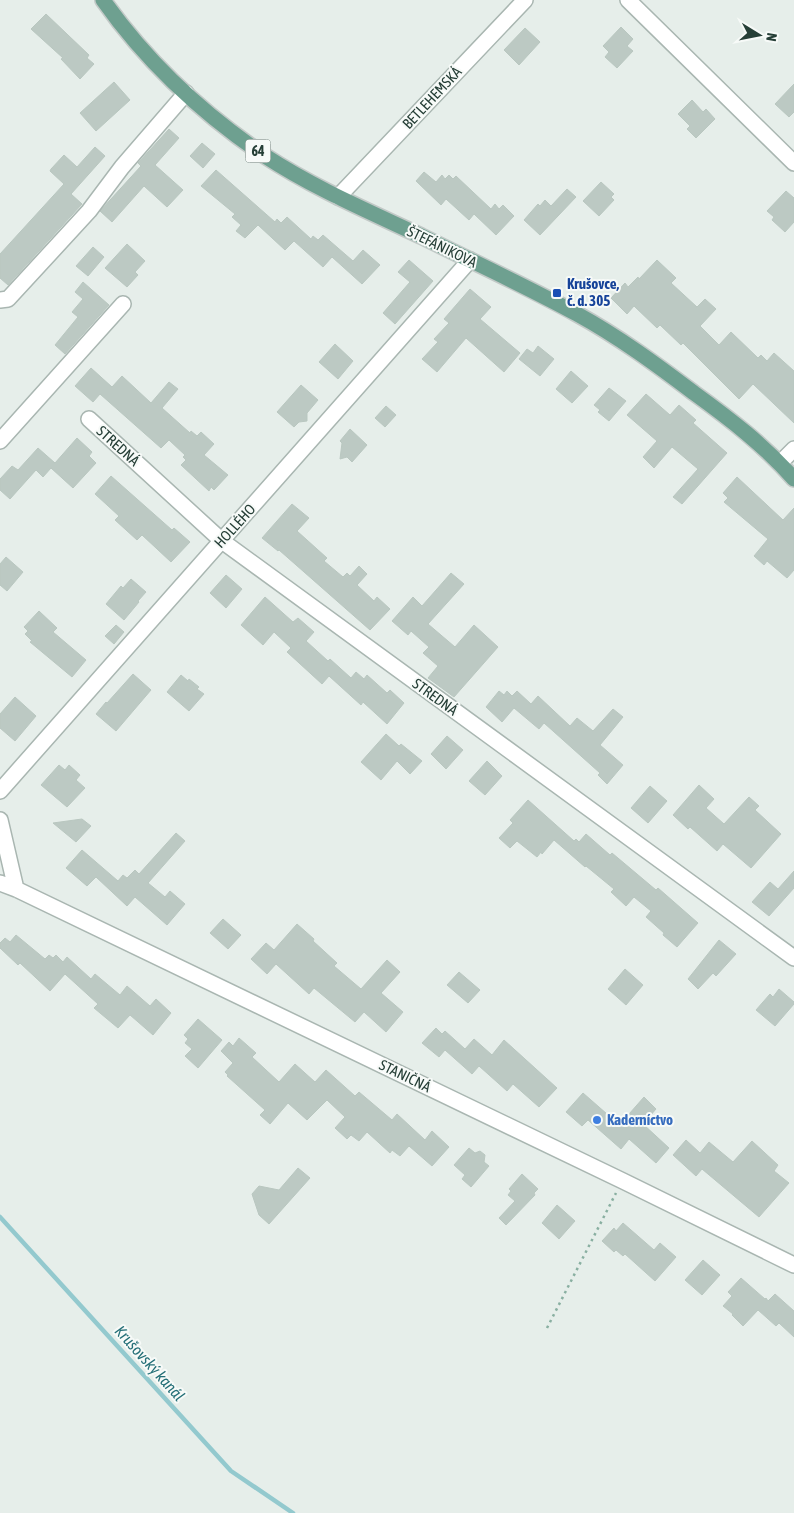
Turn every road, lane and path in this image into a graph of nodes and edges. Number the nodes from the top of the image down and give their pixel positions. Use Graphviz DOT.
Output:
graph roads {
  1 [pos="103,0"];
  2 [pos="525,0"];
  3 [pos="628,0"];
  4 [pos="186,93"];
  5 [pos="794,163"];
  6 [pos="338,197"];
  7 [pos="470,260"];
  8 [pos="0,300"];
  9 [pos="124,304"];
  10 [pos="89,420"];
  11 [pos="0,441"];
  12 [pos="794,449"];
  13 [pos="780,463"];
  14 [pos="794,479"];
  15 [pos="222,541"];
  16 [pos="0,791"];
  17 [pos="0,820"];
  18 [pos="0,883"];
  19 [pos="16,889"];
  20 [pos="794,958"];
  21 [pos="623,1181"];
  22 [pos="794,1265"];
  23 [pos="548,1328"];
  1 -- 4 [label="main road, ŠTEFÁNIKOVA / 64"];
  2 -- 6 [label="street, BETLEHEMSKÁ"];
  3 -- 5 [label="street"];
  4 -- 6 [label="main road, ŠTEFÁNIKOVA / 64"];
  4 -- 8 [label="street"];
  6 -- 7 [label="main road, ŠTEFÁNIKOVA / 64"];
  7 -- 13 [label="main road, ŠTEFÁNIKOVA / 64"];
  7 -- 15 [label="street, HOLLÉHO"];
  9 -- 11 [label="street"];
  10 -- 15 [label="street, STREDNÁ"];
  12 -- 13 [label="street"];
  13 -- 14 [label="main road, ŠTEFÁNIKOVA / 64"];
  15 -- 16 [label="street, HOLLÉHO"];
  15 -- 20 [label="street, STREDNÁ"];
  17 -- 19 [label="street"];
  18 -- 19 [label="street, STANIČNÁ"];
  19 -- 21 [label="street, STANIČNÁ"];
  21 -- 22 [label="street, STANIČNÁ"];
  21 -- 23 [label="path"];
}
